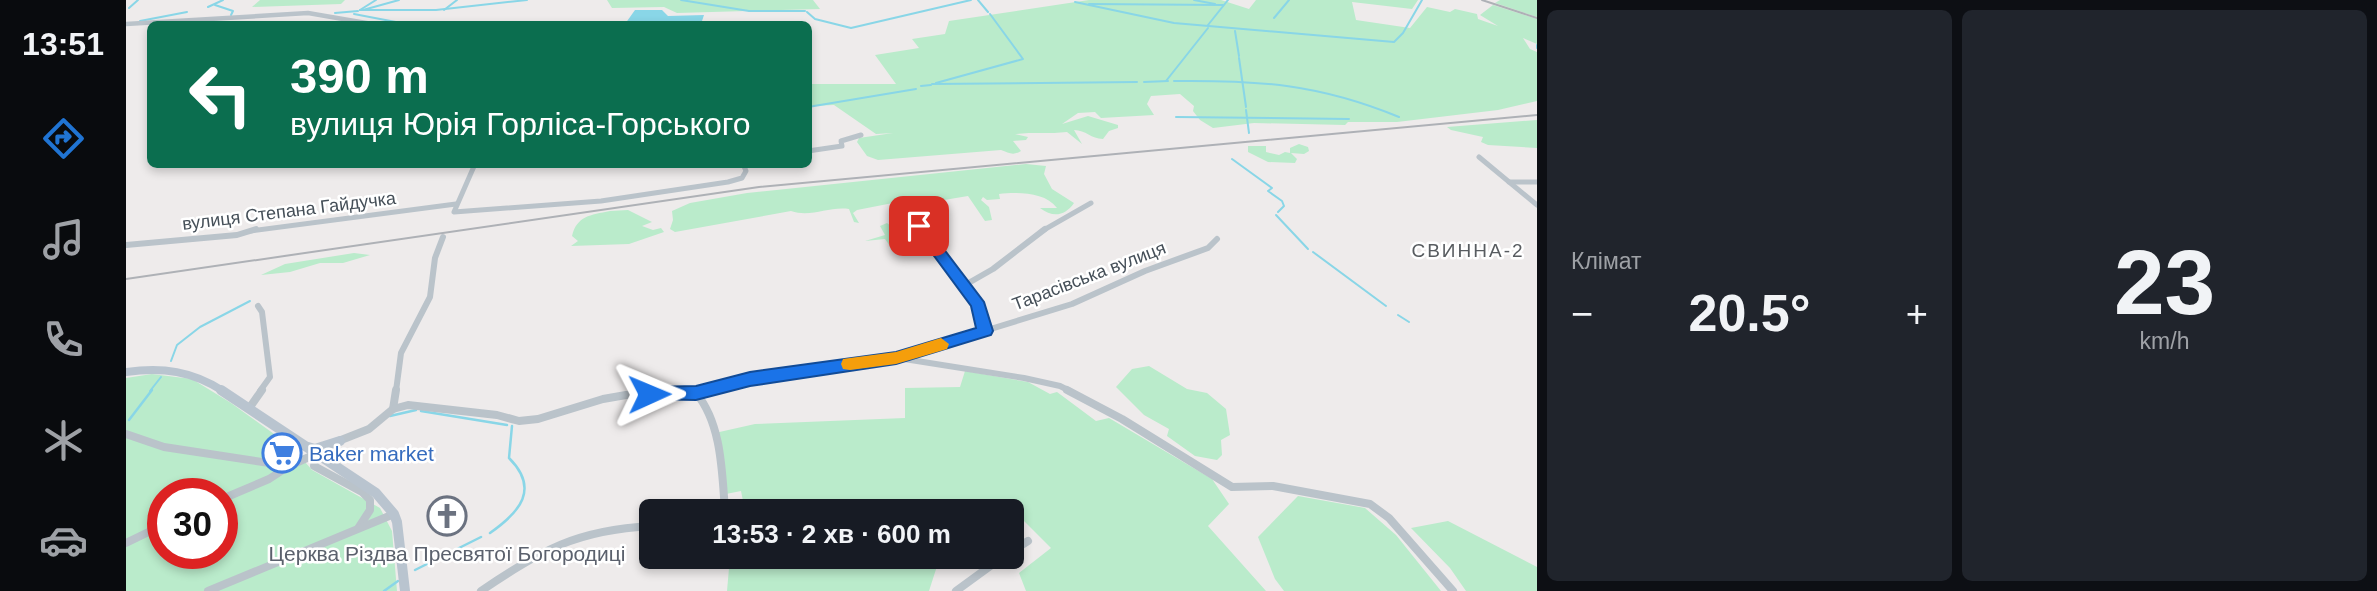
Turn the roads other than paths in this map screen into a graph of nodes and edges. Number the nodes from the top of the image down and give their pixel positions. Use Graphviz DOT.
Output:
graph roads {
  1 [pos="176,21"];
  2 [pos="355,21"];
  3 [pos="147,23"];
  4 [pos="126,24"];
  5 [pos="861,135"];
  6 [pos="812,150"];
  7 [pos="1479,157"];
  8 [pos="473,168"];
  9 [pos="745,168"];
  10 [pos="1509,182"];
  11 [pos="1537,182"];
  12 [pos="1091,203"];
  13 [pos="456,204"];
  14 [pos="1537,205"];
  15 [pos="919,226"];
  16 [pos="443,237"];
  17 [pos="1217,239"];
  18 [pos="126,245"];
  19 [pos="965,285"];
  20 [pos="258,306"];
  21 [pos="985,331"];
  22 [pos="896,358"];
  23 [pos="126,372"];
  24 [pos="696,393"];
  25 [pos="250,407"];
  26 [pos="393,410"];
  27 [pos="126,434"];
  28 [pos="340,441"];
  29 [pos="312,450"];
  30 [pos="329,461"];
  31 [pos="289,466"];
  32 [pos="238,492"];
  33 [pos="723,499"];
  34 [pos="394,514"];
  35 [pos="639,527"];
  36 [pos="355,531"];
  37 [pos="147,533"];
  38 [pos="1028,541"];
  39 [pos="126,543"];
  40 [pos="1024,544"];
  41 [pos="986,569"];
  42 [pos="208,591"];
  43 [pos="405,591"];
  44 [pos="481,591"];
  45 [pos="956,591"];
  46 [pos="1453,591"];
  1 -- 2 [label="street"];
  3 -- 4 [label="street"];
  5 -- 6 [label="street"];
  7 -- 10 [label="street"];
  8 -- 13 [label="street"];
  9 -- 13 [label="street"];
  10 -- 11 [label="street"];
  10 -- 14 [label="street"];
  12 -- 19 [label="street"];
  13 -- 18 [label="street, вулиця Степана Гайдучка"];
  15 -- 19 [label="street"];
  16 -- 26 [label="street"];
  17 -- 21 [label="street, Тарасівська вулиця"];
  19 -- 21 [label="street"];
  20 -- 25 [label="street"];
  21 -- 22 [label="street, Тарасівська вулиця"];
  22 -- 24 [label="street, Тарасівська вулиця"];
  22 -- 46 [label="street"];
  23 -- 25 [label="main road"];
  24 -- 26 [label="street, Тарасівська вулиця"];
  24 -- 33 [label="street"];
  25 -- 29 [label="main road"];
  26 -- 28 [label="street"];
  27 -- 31 [label="street"];
  28 -- 29 [label="main road"];
  28 -- 30 [label="main road"];
  29 -- 30 [label="main road"];
  29 -- 31 [label="street"];
  29 -- 36 [label="street"];
  30 -- 34 [label="main road"];
  31 -- 32 [label="street"];
  34 -- 36 [label="street"];
  34 -- 43 [label="main road"];
  35 -- 44 [label="street"];
  36 -- 42 [label="street"];
  37 -- 39 [label="street"];
  38 -- 40 [label="street"];
  41 -- 45 [label="street"];
}
